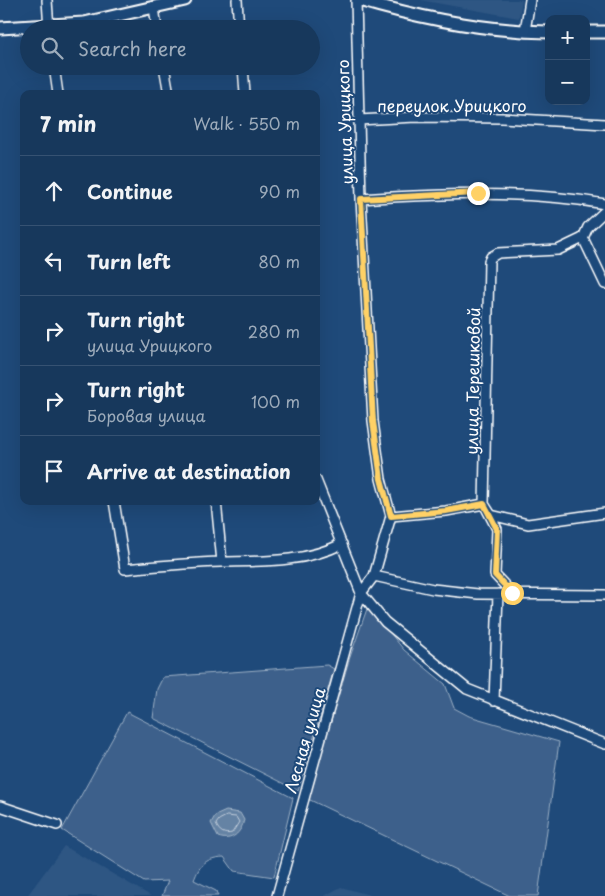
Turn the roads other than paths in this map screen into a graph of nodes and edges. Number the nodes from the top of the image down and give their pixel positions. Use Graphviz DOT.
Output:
graph roads {
  1 [pos="47,0"];
  2 [pos="185,0"];
  3 [pos="237,0"];
  4 [pos="358,0"];
  5 [pos="530,0"];
  6 [pos="147,6"];
  7 [pos="48,20"];
  8 [pos="95,20"];
  9 [pos="153,20"];
  10 [pos="239,20"];
  11 [pos="0,28"];
  12 [pos="20,28"];
  13 [pos="525,31"];
  14 [pos="545,32"];
  15 [pos="590,32"];
  16 [pos="605,32"];
  17 [pos="55,75"];
  18 [pos="166,75"];
  19 [pos="244,75"];
  20 [pos="57,90"];
  21 [pos="168,90"];
  22 [pos="245,90"];
  23 [pos="358,120"];
  24 [pos="605,124"];
  25 [pos="361,199"];
  26 [pos="605,204"];
  27 [pos="605,211"];
  28 [pos="583,238"];
  29 [pos="605,284"];
  30 [pos="320,490"];
  31 [pos="484,504"];
  32 [pos="115,505"];
  33 [pos="216,505"];
  34 [pos="605,512"];
  35 [pos="391,516"];
  36 [pos="342,544"];
  37 [pos="222,562"];
  38 [pos="374,576"];
  39 [pos="361,593"];
  40 [pos="512,593"];
  41 [pos="498,594"];
  42 [pos="605,595"];
  43 [pos="494,701"];
  44 [pos="605,744"];
  45 [pos="0,806"];
  46 [pos="57,825"];
  47 [pos="277,896"];
  1 -- 7 [label="street"];
  2 -- 6 [label="street"];
  3 -- 10 [label="street"];
  4 -- 13 [label="street"];
  4 -- 23 [label="street, улица Урицкого"];
  5 -- 13 [label="street"];
  6 -- 8 [label="street"];
  6 -- 9 [label="street"];
  11 -- 12 [label="street"];
  13 -- 14 [label="street"];
  15 -- 16 [label="street"];
  17 -- 20 [label="street"];
  18 -- 21 [label="street"];
  19 -- 22 [label="street"];
  23 -- 24 [label="street, переулок Урицкого"];
  23 -- 25 [label="street, улица Урицкого"];
  25 -- 26 [label="street"];
  25 -- 35 [label="street, улица Урицкого"];
  27 -- 28 [label="street"];
  28 -- 29 [label="street"];
  28 -- 31 [label="street, улица Терешковой"];
  30 -- 36 [label="street"];
  31 -- 34 [label="street"];
  31 -- 35 [label="street"];
  31 -- 40 [label="street, улица Терешковой"];
  32 -- 37 [label="street"];
  33 -- 37 [label="street"];
  35 -- 38 [label="street"];
  36 -- 37 [label="street"];
  36 -- 39 [label="street"];
  38 -- 39 [label="street"];
  38 -- 41 [label="street"];
  39 -- 43 [label="street"];
  39 -- 47 [label="street, Лесная улица"];
  40 -- 41 [label="street"];
  40 -- 42 [label="street"];
  41 -- 43 [label="street"];
  43 -- 44 [label="street"];
  45 -- 46 [label="street"];
}
